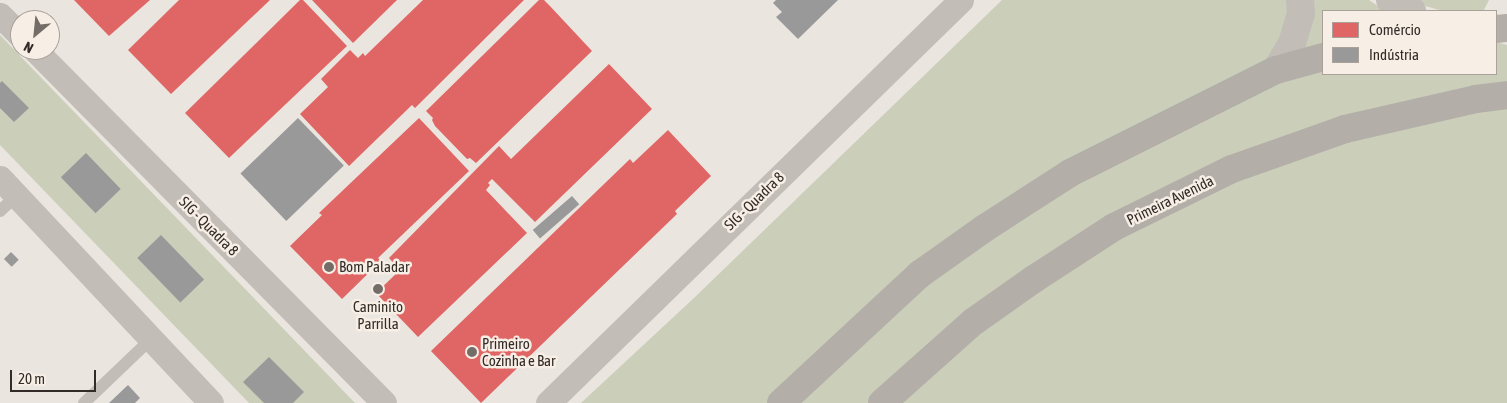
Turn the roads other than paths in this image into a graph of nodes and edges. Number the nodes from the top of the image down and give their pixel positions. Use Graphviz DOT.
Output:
graph roads {
  1 [pos="961,0"];
  2 [pos="1300,0"];
  3 [pos="1390,0"];
  4 [pos="1410,10"];
  5 [pos="0,15"];
  6 [pos="10,25"];
  7 [pos="1322,57"];
  8 [pos="45,60"];
  9 [pos="1276,70"];
  10 [pos="1507,95"];
  11 [pos="5,195"];
  12 [pos="151,339"];
  13 [pos="84,403"];
  14 [pos="211,403"];
  15 [pos="384,403"];
  16 [pos="548,403"];
  17 [pos="781,403"];
  18 [pos="882,403"];
  1 -- 16 [label="street, SIG - Quadra 8"];
  2 -- 9 [label="street"];
  3 -- 4 [label="street"];
  5 -- 6 [label="street"];
  7 -- 9 [label="main road"];
  8 -- 15 [label="street, SIG - Quadra 8"];
  9 -- 17 [label="main road"];
  10 -- 18 [label="main road, Primeira Avenida"];
  11 -- 12 [label="street"];
  12 -- 13 [label="lane"];
  12 -- 14 [label="street"];
}
